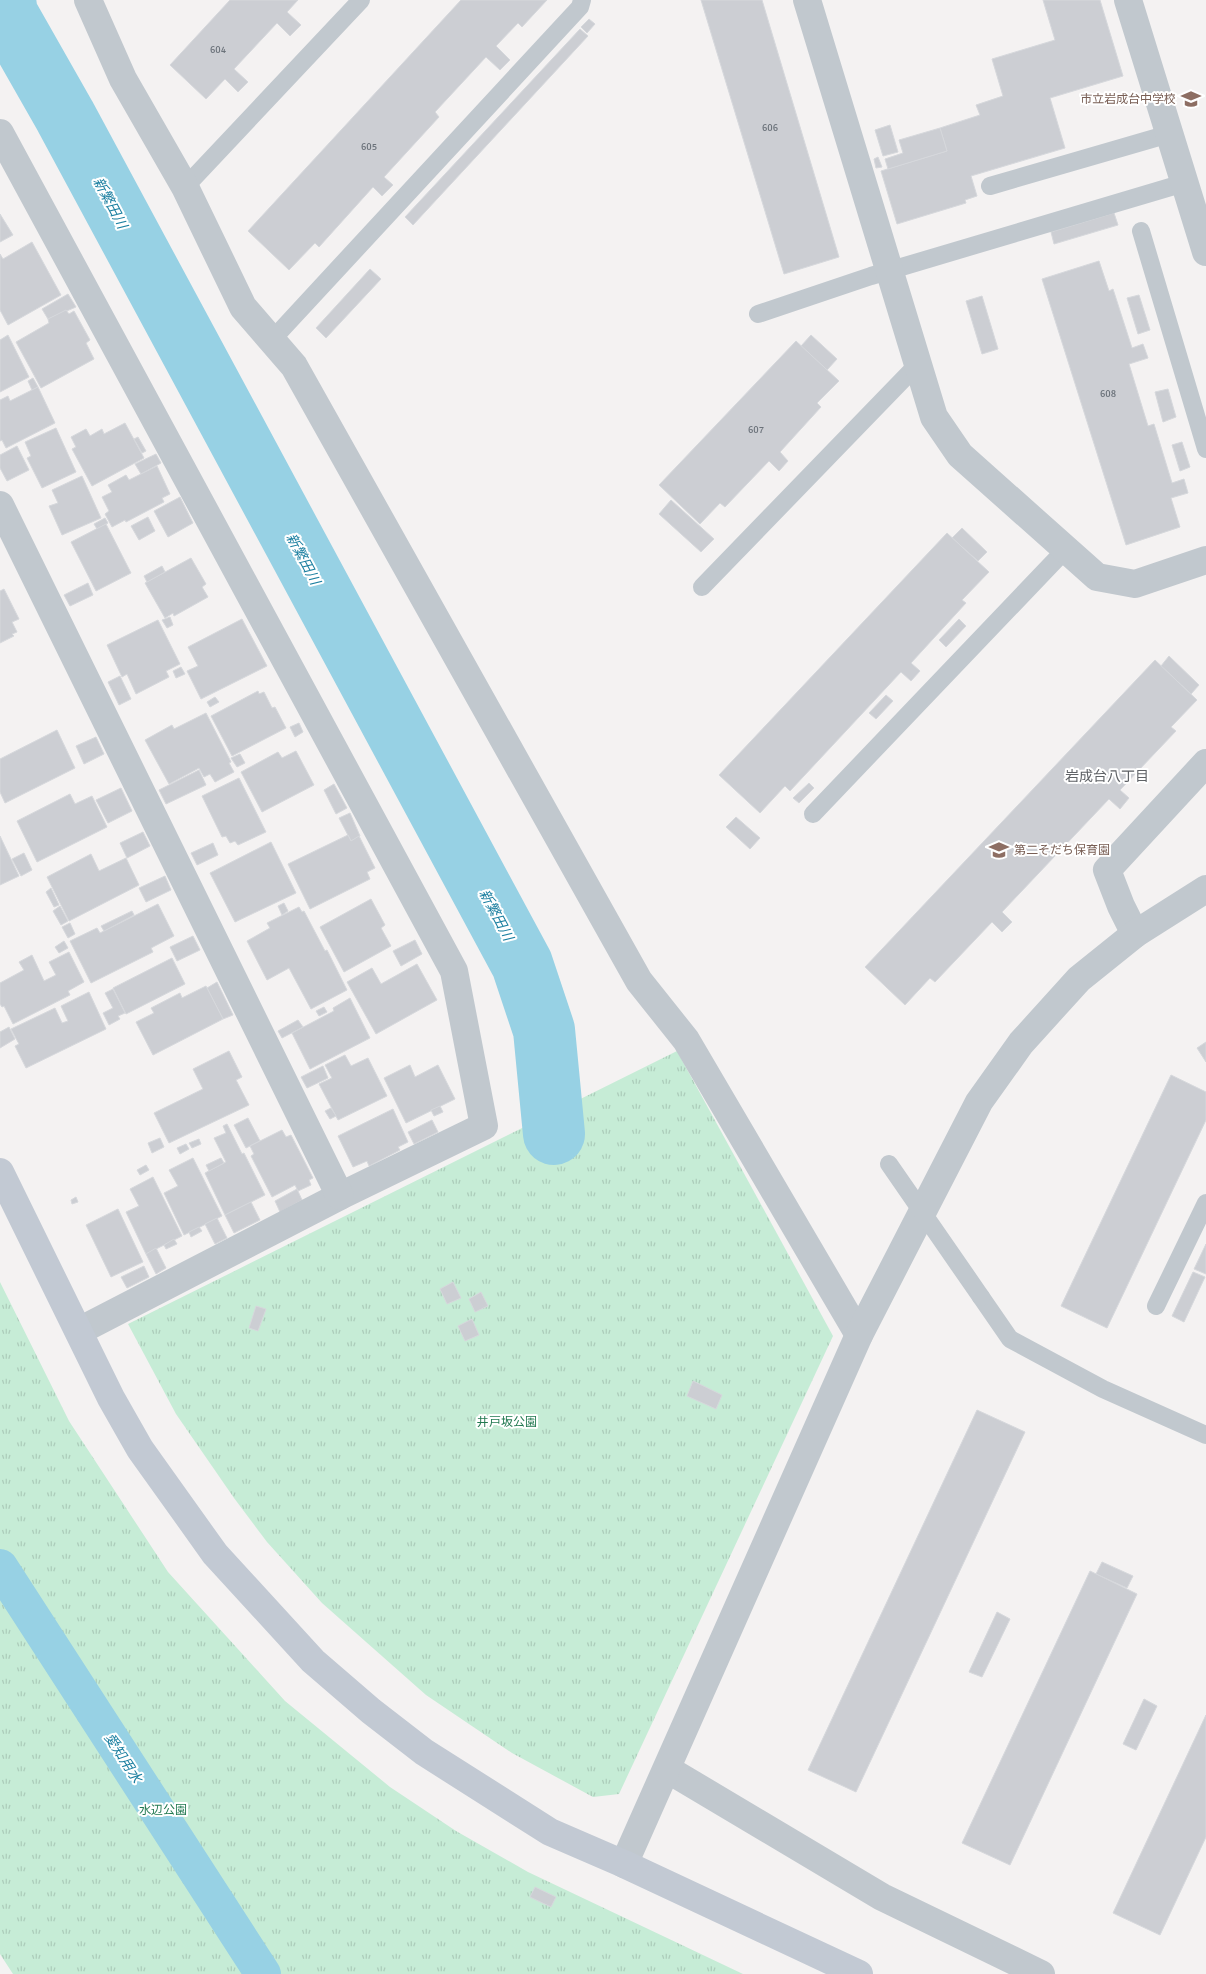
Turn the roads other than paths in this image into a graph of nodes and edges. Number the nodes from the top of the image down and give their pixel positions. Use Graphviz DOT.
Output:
graph roads {
  1 [pos="88,0"];
  2 [pos="361,0"];
  3 [pos="582,0"];
  4 [pos="807,0"];
  5 [pos="1128,0"];
  6 [pos="0,134"];
  7 [pos="1169,134"];
  8 [pos="1184,183"];
  9 [pos="185,186"];
  10 [pos="990,186"];
  11 [pos="1141,231"];
  12 [pos="1206,252"];
  13 [pos="890,271"];
  14 [pos="758,314"];
  15 [pos="271,341"];
  16 [pos="918,364"];
  17 [pos="1206,449"];
  18 [pos="0,505"];
  19 [pos="1066,549"];
  20 [pos="1206,560"];
  21 [pos="702,587"];
  22 [pos="1206,763"];
  23 [pos="813,814"];
  24 [pos="1206,889"];
  25 [pos="1135,934"];
  26 [pos="889,1164"];
  27 [pos="0,1172"];
  28 [pos="340,1196"];
  29 [pos="1206,1203"];
  30 [pos="1156,1306"];
  31 [pos="79,1331"];
  32 [pos="859,1335"];
  33 [pos="1206,1435"];
  34 [pos="667,1768"];
  35 [pos="624,1864"];
  36 [pos="859,1974"];
  37 [pos="1041,1974"];
  1 -- 9 [label="street"];
  2 -- 9 [label="lane"];
  3 -- 15 [label="lane"];
  4 -- 13 [label="street"];
  5 -- 7 [label="street"];
  6 -- 28 [label="street"];
  7 -- 8 [label="street"];
  7 -- 10 [label="lane"];
  8 -- 12 [label="street"];
  8 -- 13 [label="lane"];
  9 -- 15 [label="street"];
  11 -- 17 [label="lane"];
  13 -- 14 [label="lane"];
  13 -- 16 [label="street"];
  15 -- 32 [label="street"];
  16 -- 19 [label="street"];
  16 -- 21 [label="lane"];
  18 -- 28 [label="street"];
  19 -- 20 [label="street"];
  19 -- 23 [label="lane"];
  22 -- 25 [label="street"];
  24 -- 25 [label="street"];
  25 -- 32 [label="street"];
  26 -- 33 [label="lane, bridge"];
  27 -- 31 [label="street"];
  28 -- 31 [label="street"];
  29 -- 30 [label="lane"];
  31 -- 35 [label="street"];
  32 -- 34 [label="street"];
  34 -- 35 [label="street"];
  34 -- 37 [label="street"];
  35 -- 36 [label="street"];
}
